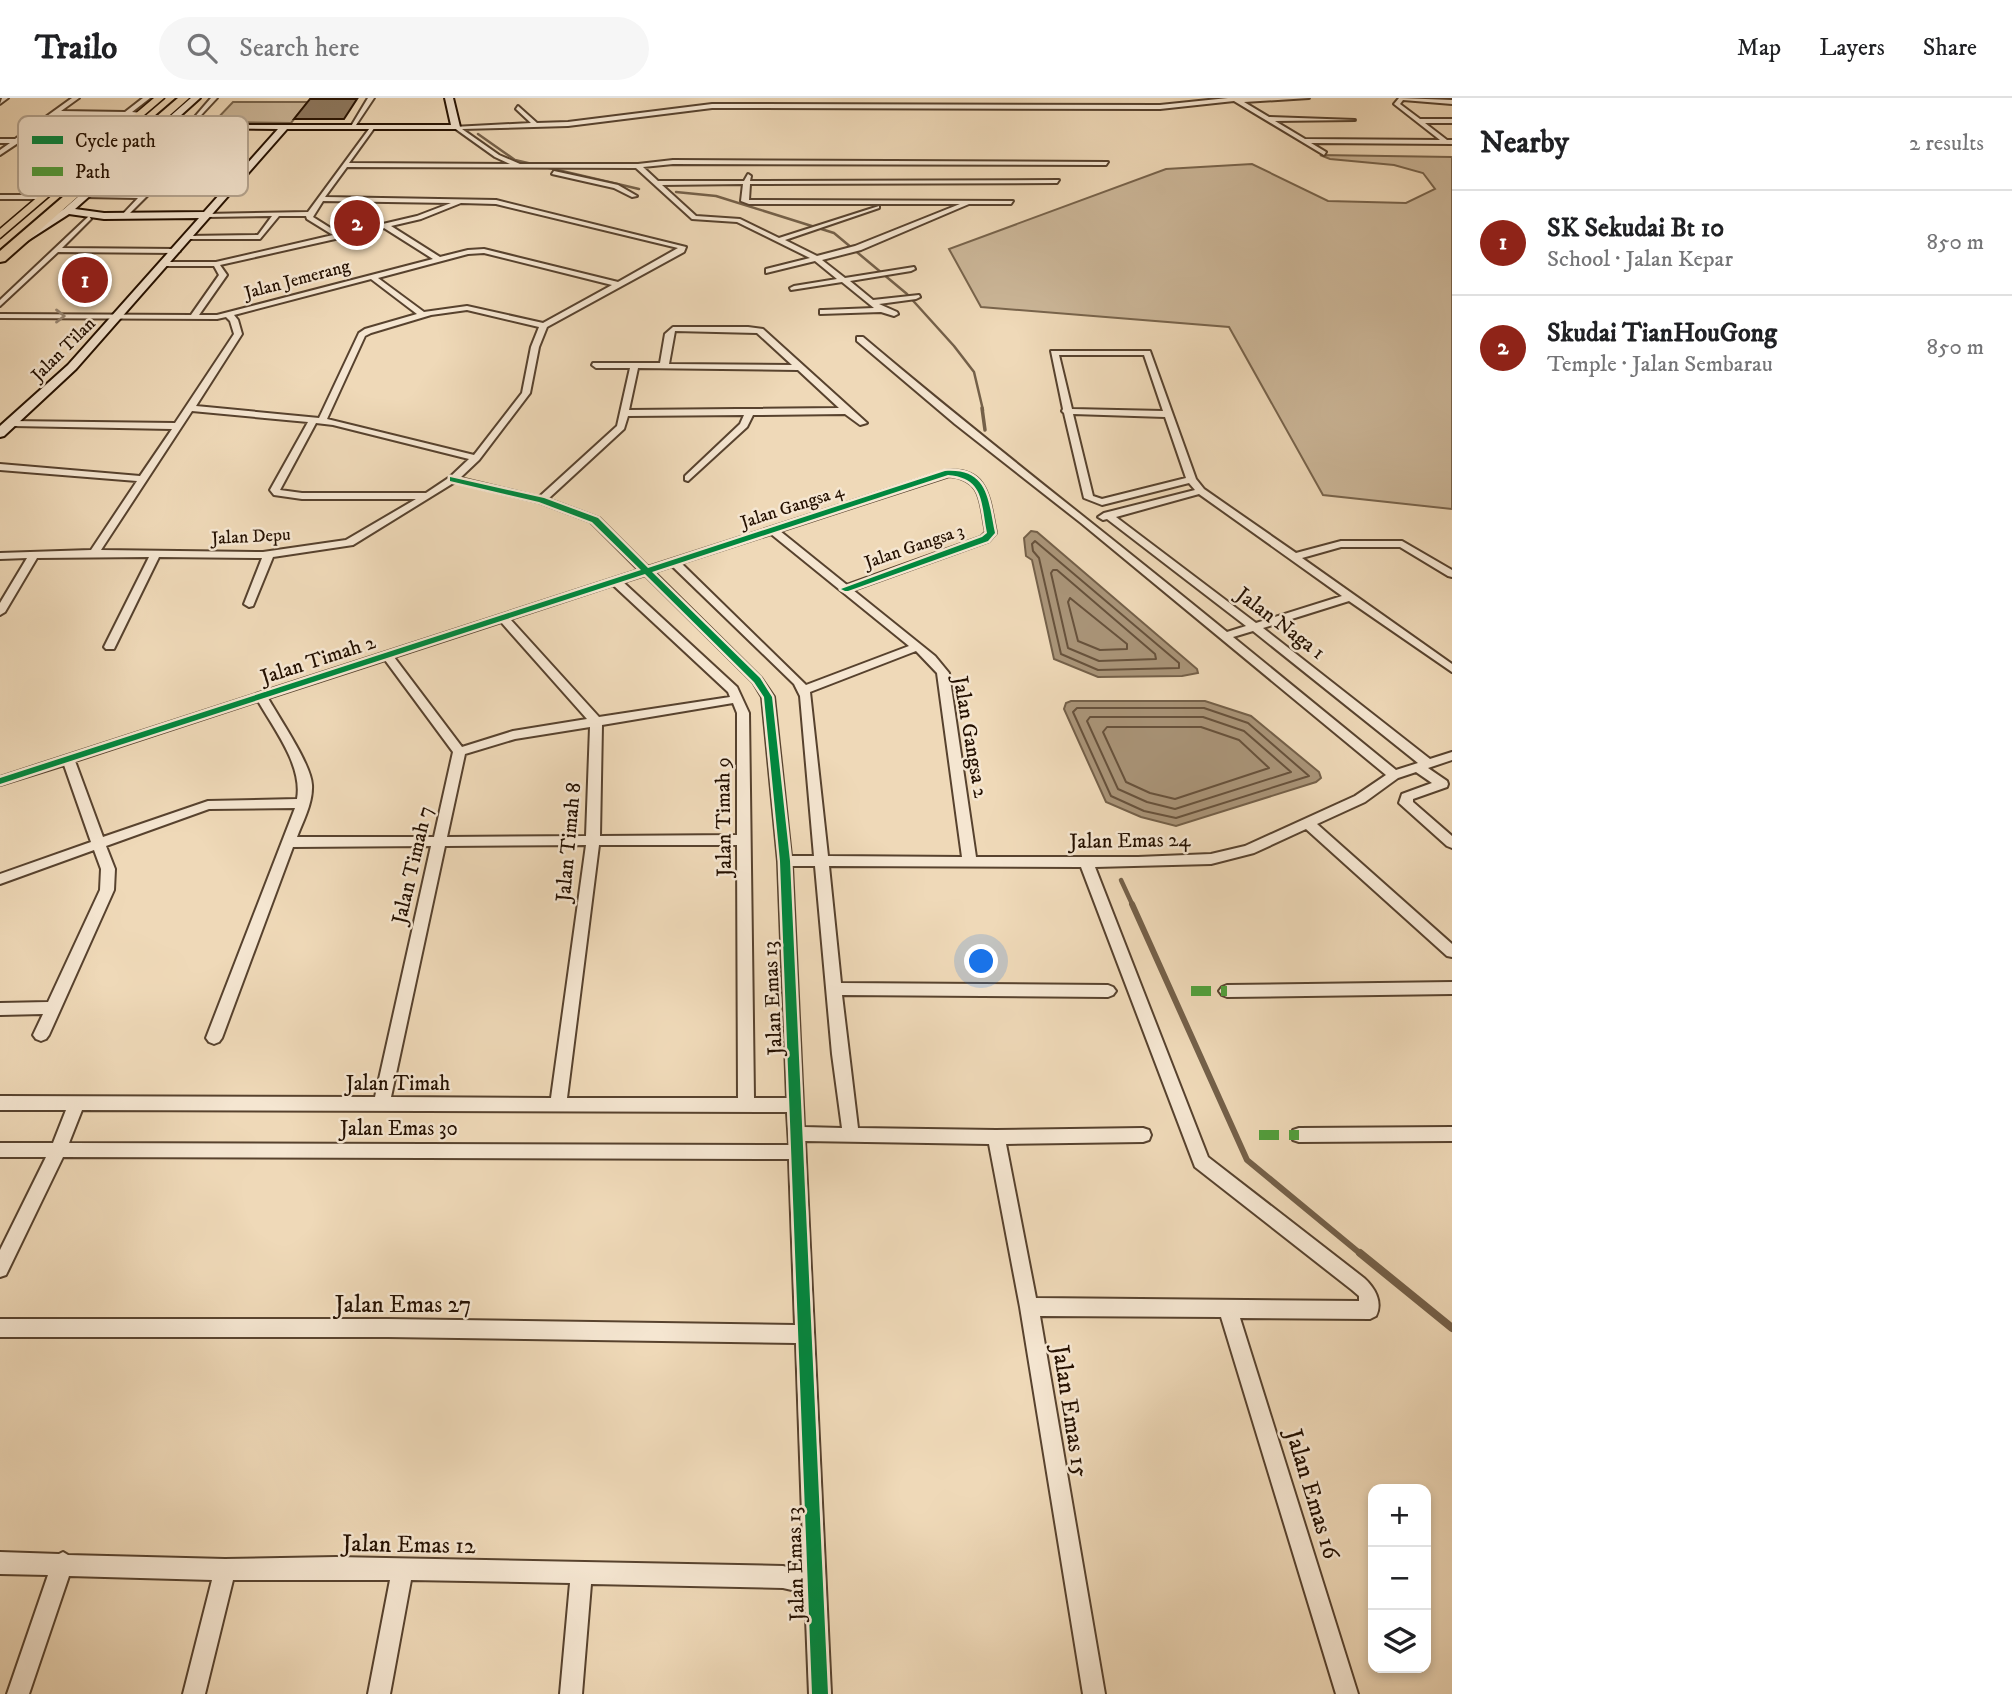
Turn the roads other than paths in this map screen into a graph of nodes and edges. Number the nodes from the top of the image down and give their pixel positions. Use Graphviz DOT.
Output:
graph roads {
  1 [pos="5,98"];
  2 [pos="76,98"];
  3 [pos="147,98"];
  4 [pos="159,98"];
  5 [pos="172,98"];
  6 [pos="184,98"];
  7 [pos="196,98"];
  8 [pos="214,98"];
  9 [pos="371,98"];
  10 [pos="435,98"];
  11 [pos="449,98"];
  12 [pos="767,98"];
  13 [pos="822,98"];
  14 [pos="881,98"];
  15 [pos="937,98"];
  16 [pos="996,98"];
  17 [pos="1054,98"];
  18 [pos="1111,98"];
  19 [pos="1170,98"];
  20 [pos="1402,98"];
  21 [pos="1304,99"];
  22 [pos="1237,100"];
  23 [pos="0,102"];
  24 [pos="1452,102"];
  25 [pos="1176,105"];
  26 [pos="767,107"];
  27 [pos="823,107"];
  28 [pos="883,107"];
  29 [pos="940,107"];
  30 [pos="1000,107"];
  31 [pos="1059,107"];
  32 [pos="1118,107"];
  33 [pos="518,108"];
  34 [pos="55,114"];
  35 [pos="124,114"];
  36 [pos="141,114"];
  37 [pos="52,116"];
  38 [pos="137,116"];
  39 [pos="150,116"];
  40 [pos="163,116"];
  41 [pos="175,116"];
  42 [pos="197,116"];
  43 [pos="1267,120"];
  44 [pos="1352,120"];
  45 [pos="1418,121"];
  46 [pos="1452,121"];
  47 [pos="536,125"];
  48 [pos="248,126"];
  49 [pos="285,126"];
  50 [pos="352,127"];
  51 [pos="372,127"];
  52 [pos="456,127"];
  53 [pos="0,141"];
  54 [pos="17,141"];
  55 [pos="1305,142"];
  56 [pos="1449,142"];
  57 [pos="0,153"];
  58 [pos="1324,153"];
  59 [pos="748,162"];
  60 [pos="864,162"];
  61 [pos="975,163"];
  62 [pos="1106,163"];
  63 [pos="347,165"];
  64 [pos="519,166"];
  65 [pos="638,166"];
  66 [pos="248,168"];
  67 [pos="1057,181"];
  68 [pos="748,182"];
  69 [pos="866,182"];
  70 [pos="984,182"];
  71 [pos="656,183"];
  72 [pos="55,196"];
  73 [pos="72,196"];
  74 [pos="84,196"];
  75 [pos="145,196"];
  76 [pos="224,196"];
  77 [pos="634,196"];
  78 [pos="0,197"];
  79 [pos="43,197"];
  80 [pos="322,200"];
  81 [pos="465,200"];
  82 [pos="970,201"];
  83 [pos="992,201"];
  84 [pos="871,202"];
  85 [pos="889,202"];
  86 [pos="1010,202"];
  87 [pos="66,211"];
  88 [pos="310,214"];
  89 [pos="207,215"];
  90 [pos="277,215"];
  91 [pos="104,216"];
  92 [pos="124,216"];
  93 [pos="89,218"];
  94 [pos="49,224"];
  95 [pos="386,226"];
  96 [pos="0,234"];
  97 [pos="340,236"];
  98 [pos="187,239"];
  99 [pos="779,240"];
  100 [pos="21,241"];
  101 [pos="0,242"];
  102 [pos="57,250"];
  103 [pos="176,251"];
  104 [pos="0,258"];
  105 [pos="816,258"];
  106 [pos="438,259"];
  107 [pos="164,264"];
  108 [pos="216,264"];
  109 [pos="911,269"];
  110 [pos="769,271"];
  111 [pos="371,276"];
  112 [pos="846,280"];
  113 [pos="620,285"];
  114 [pos="794,288"];
  115 [pos="911,297"];
  116 [pos="873,302"];
  117 [pos="0,304"];
  118 [pos="883,310"];
  119 [pos="823,312"];
  120 [pos="228,314"];
  121 [pos="894,314"];
  122 [pos="423,315"];
  123 [pos="0,316"];
  124 [pos="119,317"];
  125 [pos="193,317"];
  126 [pos="544,326"];
  127 [pos="860,339"];
  128 [pos="596,365"];
  129 [pos="634,367"];
  130 [pos="664,368"];
  131 [pos="800,368"];
  132 [pos="190,408"];
  133 [pos="847,411"];
  134 [pos="1066,411"];
  135 [pos="748,412"];
  136 [pos="625,413"];
  137 [pos="1168,414"];
  138 [pos="318,420"];
  139 [pos="863,422"];
  140 [pos="13,423"];
  141 [pos="178,426"];
  142 [pos="0,433"];
  143 [pos="476,458"];
  144 [pos="0,467"];
  145 [pos="948,473"];
  146 [pos="688,478"];
  147 [pos="143,479"];
  148 [pos="453,479"];
  149 [pos="1191,480"];
  150 [pos="1201,491"];
  151 [pos="428,496"];
  152 [pos="541,500"];
  153 [pos="1108,515"];
  154 [pos="1085,521"];
  155 [pos="773,530"];
  156 [pos="94,553"];
  157 [pos="269,554"];
  158 [pos="34,555"];
  159 [pos="155,555"];
  160 [pos="0,556"];
  161 [pos="1294,557"];
  162 [pos="675,563"];
  163 [pos="1449,570"];
  164 [pos="647,573"];
  165 [pos="617,583"];
  166 [pos="845,589"];
  167 [pos="1350,597"];
  168 [pos="249,604"];
  169 [pos="0,612"];
  170 [pos="502,617"];
  171 [pos="1253,626"];
  172 [pos="1225,636"];
  173 [pos="110,647"];
  174 [pos="917,647"];
  175 [pos="388,656"];
  176 [pos="1452,669"];
  177 [pos="803,690"];
  178 [pos="262,698"];
  179 [pos="738,699"];
  180 [pos="596,722"];
  181 [pos="459,752"];
  182 [pos="1452,755"];
  183 [pos="68,758"];
  184 [pos="1423,765"];
  185 [pos="1394,775"];
  186 [pos="0,781"];
  187 [pos="303,803"];
  188 [pos="1309,824"];
  189 [pos="439,840"];
  190 [pos="744,840"];
  191 [pos="287,842"];
  192 [pos="593,843"];
  193 [pos="1452,843"];
  194 [pos="98,844"];
  195 [pos="785,861"];
  196 [pos="822,861"];
  197 [pos="970,862"];
  198 [pos="1086,862"];
  199 [pos="0,879"];
  200 [pos="1452,952"];
  201 [pos="1452,988"];
  202 [pos="834,989"];
  203 [pos="1227,990"];
  204 [pos="1108,991"];
  205 [pos="52,1008"];
  206 [pos="0,1009"];
  207 [pos="41,1035"];
  208 [pos="214,1038"];
  209 [pos="0,1103"];
  210 [pos="77,1103"];
  211 [pos="381,1104"];
  212 [pos="558,1104"];
  213 [pos="746,1104"];
  214 [pos="797,1105"];
  215 [pos="851,1133"];
  216 [pos="1452,1134"];
  217 [pos="1143,1135"];
  218 [pos="1299,1135"];
  219 [pos="996,1137"];
  220 [pos="798,1143"];
  221 [pos="0,1150"];
  222 [pos="58,1150"];
  223 [pos="0,1269"];
  224 [pos="1029,1307"];
  225 [pos="1228,1310"];
  226 [pos="0,1328"];
  227 [pos="805,1334"];
  228 [pos="0,1563"];
  229 [pos="63,1563"];
  230 [pos="225,1570"];
  231 [pos="402,1570"];
  232 [pos="581,1573"];
  233 [pos="816,1585"];
  234 [pos="18,1694"];
  235 [pos="194,1694"];
  236 [pos="379,1694"];
  237 [pos="571,1694"];
  238 [pos="820,1694"];
  239 [pos="1094,1694"];
  240 [pos="1347,1694"];
  1 -- 23 [label="street"];
  2 -- 34 [label="street"];
  3 -- 35 [label="street"];
  4 -- 36 [label="main road"];
  5 -- 39 [label="highway"];
  6 -- 40 [label="highway"];
  7 -- 41 [label="street"];
  8 -- 42 [label="street"];
  9 -- 50 [label="street"];
  10 -- 11 [label="street"];
  11 -- 52 [label="street"];
  12 -- 26 [label="street"];
  13 -- 27 [label="street"];
  14 -- 28 [label="street"];
  15 -- 29 [label="street"];
  16 -- 30 [label="street"];
  17 -- 31 [label="street"];
  18 -- 32 [label="street"];
  19 -- 25 [label="street"];
  20 -- 24 [label="street"];
  20 -- 45 [label="street"];
  21 -- 22 [label="street"];
  22 -- 25 [label="street"];
  22 -- 43 [label="street"];
  25 -- 32 [label="street"];
  26 -- 27 [label="street"];
  26 -- 47 [label="street"];
  27 -- 28 [label="street"];
  28 -- 29 [label="street"];
  29 -- 30 [label="street"];
  30 -- 31 [label="street"];
  31 -- 32 [label="street"];
  33 -- 47 [label="street"];
  34 -- 35 [label="street"];
  34 -- 37 [label="street"];
  35 -- 36 [label="street"];
  36 -- 38 [label="main road"];
  43 -- 44 [label="street"];
  43 -- 55 [label="street"];
  45 -- 46 [label="street"];
  45 -- 56 [label="street"];
  47 -- 52 [label="street"];
  48 -- 49 [label="street"];
  49 -- 50 [label="street"];
  49 -- 66 [label="street, Jalan Tilan"];
  50 -- 51 [label="street"];
  51 -- 52 [label="street"];
  51 -- 63 [label="street"];
  52 -- 64 [label="street"];
  53 -- 54 [label="street"];
  54 -- 57 [label="street"];
  55 -- 56 [label="street"];
  55 -- 58 [label="street"];
  59 -- 60 [label="street"];
  59 -- 65 [label="street"];
  59 -- 68 [label="street"];
  60 -- 61 [label="street"];
  60 -- 69 [label="street"];
  61 -- 62 [label="street"];
  61 -- 70 [label="street"];
  63 -- 64 [label="street"];
  63 -- 80 [label="street"];
  64 -- 65 [label="street"];
  64 -- 77 [label="street"];
  65 -- 71 [label="street"];
  67 -- 70 [label="street"];
  68 -- 69 [label="street"];
  68 -- 71 [label="street"];
  68 -- 84 [label="street"];
  69 -- 70 [label="street"];
  69 -- 84 [label="street"];
  70 -- 83 [label="street"];
  71 -- 99 [label="street"];
  72 -- 101 [label="highway"];
  73 -- 100 [label="highway"];
  74 -- 87 [label="street"];
  75 -- 92 [label="street"];
  76 -- 89 [label="street, Jalan Tilan"];
  78 -- 79 [label="street"];
  79 -- 96 [label="main road"];
  80 -- 81 [label="street"];
  80 -- 88 [label="street"];
  81 -- 95 [label="street"];
  81 -- 113 [label="street"];
  82 -- 83 [label="street"];
  82 -- 85 [label="street"];
  82 -- 105 [label="street"];
  83 -- 86 [label="street"];
  84 -- 85 [label="street"];
  85 -- 99 [label="street"];
  87 -- 91 [label="street"];
  87 -- 94 [label="street"];
  88 -- 90 [label="street"];
  88 -- 97 [label="street"];
  89 -- 90 [label="street"];
  89 -- 92 [label="street"];
  89 -- 98 [label="street, Jalan Tilan"];
  90 -- 98 [label="street"];
  91 -- 92 [label="street"];
  91 -- 93 [label="street"];
  93 -- 94 [label="street"];
  93 -- 102 [label="street"];
  94 -- 100 [label="street"];
  95 -- 97 [label="street"];
  95 -- 106 [label="street"];
  97 -- 108 [label="street"];
  98 -- 103 [label="street, Jalan Tilan"];
  99 -- 105 [label="street"];
  100 -- 104 [label="highway"];
  102 -- 103 [label="street"];
  102 -- 117 [label="street"];
  103 -- 107 [label="street, Jalan Tilan"];
  105 -- 110 [label="street"];
  105 -- 112 [label="street"];
  106 -- 111 [label="street, Jalan Jemerang"];
  106 -- 113 [label="street, Jalan Jemerang"];
  107 -- 108 [label="street"];
  107 -- 124 [label="street, Jalan Tilan"];
  108 -- 125 [label="street"];
  109 -- 112 [label="street"];
  111 -- 120 [label="street, Jalan Jemerang"];
  111 -- 122 [label="street"];
  112 -- 114 [label="street"];
  112 -- 116 [label="street"];
  113 -- 126 [label="street"];
  115 -- 116 [label="street"];
  116 -- 118 [label="street"];
  118 -- 119 [label="street"];
  118 -- 121 [label="street"];
  120 -- 125 [label="street, Jalan Jemerang"];
  120 -- 132 [label="street"];
  122 -- 126 [label="street"];
  122 -- 138 [label="street"];
  123 -- 124 [label="street, Jalan Jemerang, one-way"];
  124 -- 125 [label="street, Jalan Jemerang"];
  124 -- 140 [label="street, Jalan Tilan"];
  126 -- 143 [label="street, Jalan Depu"];
  127 -- 154 [label="street"];
  128 -- 129 [label="street"];
  129 -- 130 [label="street"];
  129 -- 136 [label="street"];
  130 -- 131 [label="street"];
  130 -- 131 [label="street"];
  131 -- 133 [label="street"];
  132 -- 138 [label="street"];
  132 -- 141 [label="street"];
  133 -- 135 [label="street"];
  133 -- 139 [label="street"];
  134 -- 137 [label="street"];
  134 -- 137 [label="street"];
  134 -- 149 [label="street"];
  135 -- 136 [label="street"];
  135 -- 146 [label="street"];
  136 -- 152 [label="street"];
  137 -- 149 [label="street"];
  138 -- 143 [label="street"];
  138 -- 151 [label="street"];
  140 -- 141 [label="street"];
  140 -- 142 [label="street, Jalan Tilan"];
  141 -- 147 [label="street"];
  143 -- 148 [label="street, Jalan Depu"];
  144 -- 147 [label="street"];
  145 -- 155 [label="street, Jalan Gangsa 4"];
  145 -- 166 [label="street, Jalan Gangsa 3"];
  147 -- 156 [label="street"];
  148 -- 151 [label="street, Jalan Depu"];
  148 -- 152 [label="street, Jalan Emas 13"];
  149 -- 150 [label="street"];
  150 -- 153 [label="street"];
  150 -- 161 [label="street"];
  151 -- 157 [label="street, Jalan Depu"];
  152 -- 164 [label="street, Jalan Emas 13"];
  153 -- 154 [label="street"];
  153 -- 171 [label="street, Jalan Naga 1"];
  154 -- 172 [label="street"];
  155 -- 162 [label="street, Jalan Gangsa 4"];
  155 -- 166 [label="street, Jalan Gangsa 2"];
  156 -- 158 [label="street, Jalan Depu"];
  156 -- 159 [label="street, Jalan Depu"];
  157 -- 159 [label="street, Jalan Depu"];
  157 -- 168 [label="street"];
  158 -- 160 [label="street, Jalan Depu"];
  158 -- 169 [label="street"];
  159 -- 173 [label="street"];
  161 -- 163 [label="street"];
  161 -- 167 [label="street"];
  162 -- 164 [label="street, Jalan Gangsa 4"];
  162 -- 177 [label="street"];
  164 -- 165 [label="street, Jalan Timah 2"];
  164 -- 195 [label="street, Jalan Emas 13"];
  165 -- 170 [label="street, Jalan Timah 2"];
  165 -- 179 [label="street"];
  166 -- 174 [label="street, Jalan Gangsa 2"];
  167 -- 171 [label="street"];
  167 -- 176 [label="street"];
  170 -- 175 [label="street, Jalan Timah 2"];
  170 -- 180 [label="street"];
  171 -- 172 [label="street"];
  171 -- 184 [label="street, Jalan Naga 1"];
  172 -- 185 [label="street"];
  174 -- 177 [label="street"];
  174 -- 197 [label="street, Jalan Gangsa 2"];
  175 -- 178 [label="street, Jalan Timah 2"];
  175 -- 181 [label="street"];
  177 -- 196 [label="street"];
  178 -- 183 [label="street, Jalan Timah 2"];
  178 -- 187 [label="street"];
  179 -- 180 [label="street"];
  179 -- 190 [label="street, Jalan Timah 9"];
  180 -- 181 [label="street"];
  180 -- 192 [label="street, Jalan Timah 8"];
  181 -- 189 [label="street, Jalan Timah 7"];
  182 -- 184 [label="street, Jalan Emas 24"];
  183 -- 186 [label="street, Jalan Timah 2"];
  183 -- 194 [label="street"];
  184 -- 185 [label="street, Jalan Emas 24"];
  184 -- 193 [label="street, Jalan Naga 1"];
  185 -- 188 [label="street, Jalan Emas 24"];
  187 -- 191 [label="street"];
  187 -- 194 [label="street"];
  188 -- 198 [label="street, Jalan Emas 24"];
  188 -- 200 [label="street"];
  189 -- 191 [label="street"];
  189 -- 192 [label="street"];
  189 -- 211 [label="street, Jalan Timah 7"];
  190 -- 192 [label="street"];
  190 -- 213 [label="street, Jalan Timah 9"];
  191 -- 208 [label="street"];
  192 -- 212 [label="street, Jalan Timah 8"];
  194 -- 199 [label="street"];
  194 -- 205 [label="street"];
  195 -- 196 [label="street, Jalan Emas 24"];
  195 -- 214 [label="street, Jalan Emas 13"];
  196 -- 197 [label="street, Jalan Emas 24"];
  196 -- 202 [label="street"];
  197 -- 198 [label="street, Jalan Emas 24"];
  198 -- 225 [label="street"];
  201 -- 203 [label="street"];
  202 -- 204 [label="street"];
  202 -- 215 [label="street"];
  205 -- 206 [label="street"];
  205 -- 207 [label="street"];
  209 -- 210 [label="street, Jalan Timah"];
  210 -- 211 [label="street, Jalan Timah"];
  210 -- 222 [label="street"];
  211 -- 212 [label="street, Jalan Timah"];
  212 -- 213 [label="street, Jalan Timah"];
  213 -- 214 [label="street, Jalan Timah"];
  214 -- 220 [label="street, Jalan Emas 13"];
  215 -- 219 [label="street, Jalan Emas 30"];
  215 -- 220 [label="street, Jalan Emas 30"];
  216 -- 218 [label="street"];
  217 -- 219 [label="street, Jalan Emas 30"];
  219 -- 224 [label="street, Jalan Emas 15"];
  220 -- 222 [label="street, Jalan Emas 30"];
  220 -- 227 [label="street, Jalan Emas 13"];
  221 -- 222 [label="street, Jalan Emas 30"];
  222 -- 223 [label="street"];
  224 -- 225 [label="street"];
  224 -- 239 [label="street, Jalan Emas 15"];
  225 -- 240 [label="street, Jalan Emas 16"];
  226 -- 227 [label="street, Jalan Emas 27"];
  227 -- 233 [label="street, Jalan Emas 13"];
  228 -- 229 [label="street, Jalan Emas 12"];
  229 -- 230 [label="street, Jalan Emas 12"];
  229 -- 234 [label="street"];
  230 -- 231 [label="street, Jalan Emas 12"];
  230 -- 235 [label="street"];
  231 -- 232 [label="street, Jalan Emas 12"];
  231 -- 236 [label="street"];
  232 -- 233 [label="street, Jalan Emas 12"];
  232 -- 237 [label="street"];
  233 -- 238 [label="street, Jalan Emas 13"];
}
